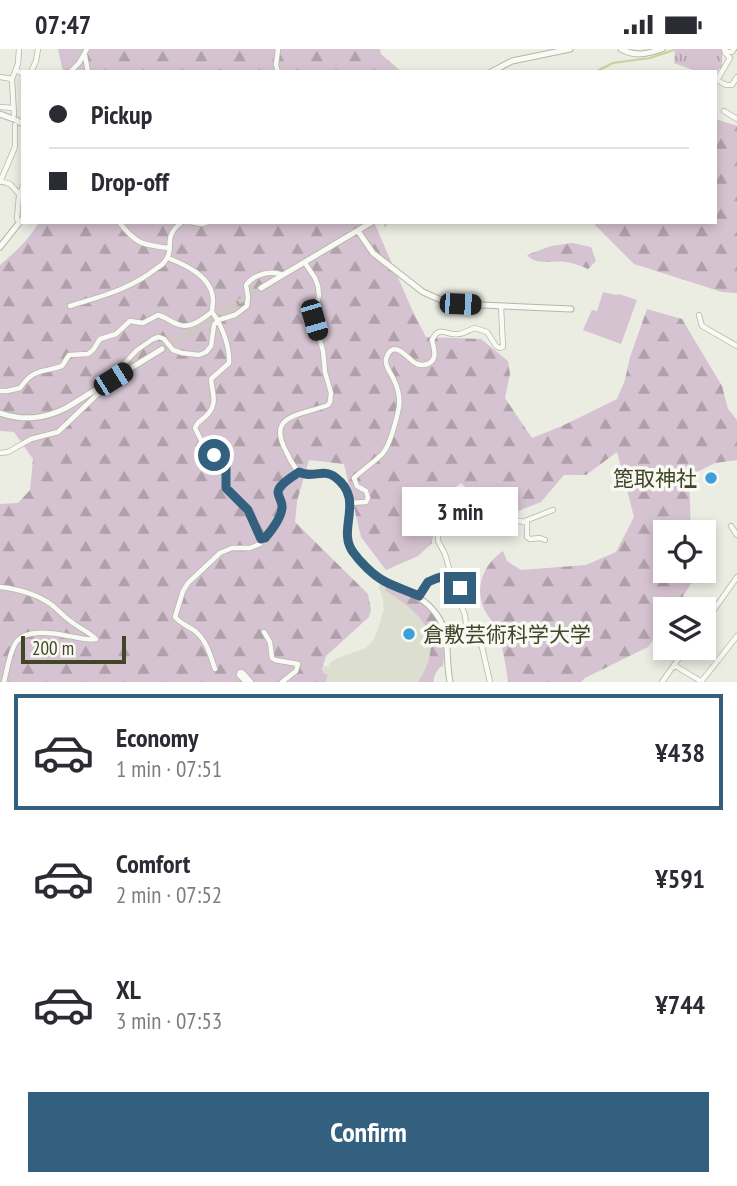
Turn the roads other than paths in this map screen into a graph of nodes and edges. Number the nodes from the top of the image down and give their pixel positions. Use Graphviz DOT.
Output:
graph roads {
  1 [pos="19,49"];
  2 [pos="38,49"];
  3 [pos="278,49"];
  4 [pos="570,49"];
  5 [pos="621,49"];
  6 [pos="662,49"];
  7 [pos="724,49"];
  8 [pos="734,49"];
  9 [pos="86,50"];
  10 [pos="16,70"];
  11 [pos="32,70"];
  12 [pos="72,70"];
  13 [pos="87,70"];
  14 [pos="277,70"];
  15 [pos="495,70"];
  16 [pos="21,73"];
  17 [pos="0,77"];
  18 [pos="737,77"];
  19 [pos="12,79"];
  20 [pos="0,107"];
  21 [pos="724,111"];
  22 [pos="0,114"];
  23 [pos="737,119"];
  24 [pos="21,123"];
  25 [pos="21,134"];
  26 [pos="0,181"];
  27 [pos="21,192"];
  28 [pos="20,195"];
  29 [pos="21,220"];
  30 [pos="121,224"];
  31 [pos="180,224"];
  32 [pos="369,224"];
  33 [pos="358,231"];
  34 [pos="0,247"];
  35 [pos="169,248"];
  36 [pos="168,258"];
  37 [pos="305,263"];
  38 [pos="283,275"];
  39 [pos="261,288"];
  40 [pos="70,306"];
  41 [pos="501,306"];
  42 [pos="571,309"];
  43 [pos="212,312"];
  44 [pos="699,315"];
  45 [pos="218,320"];
  46 [pos="737,346"];
  47 [pos="162,349"];
  48 [pos="105,384"];
  49 [pos="0,391"];
  50 [pos="0,413"];
  51 [pos="0,453"];
  52 [pos="299,472"];
  53 [pos="350,503"];
  54 [pos="553,510"];
  55 [pos="524,521"];
  56 [pos="731,527"];
  57 [pos="737,535"];
  58 [pos="261,539"];
  59 [pos="545,540"];
  60 [pos="451,575"];
  61 [pos="737,577"];
  62 [pos="384,581"];
  63 [pos="0,587"];
  64 [pos="419,596"];
  65 [pos="716,607"];
  66 [pos="264,632"];
  67 [pos="737,636"];
  68 [pos="678,660"];
  69 [pos="674,665"];
  70 [pos="215,669"];
  71 [pos="667,675"];
  72 [pos="4,682"];
  73 [pos="246,682"];
  74 [pos="251,682"];
  75 [pos="282,682"];
  76 [pos="450,682"];
  77 [pos="490,682"];
  78 [pos="662,682"];
  79 [pos="668,682"];
  80 [pos="701,682"];
  1 -- 10 [label="street"];
  2 -- 11 [label="street"];
  3 -- 14 [label="street"];
  4 -- 15 [label="street"];
  5 -- 6 [label="street"];
  7 -- 8 [label="street"];
  7 -- 18 [label="street"];
  9 -- 12 [label="street"];
  9 -- 13 [label="street"];
  10 -- 16 [label="street"];
  10 -- 19 [label="street"];
  17 -- 19 [label="street"];
  19 -- 20 [label="street"];
  21 -- 23 [label="street"];
  22 -- 24 [label="street"];
  25 -- 26 [label="street"];
  26 -- 28 [label="street"];
  27 -- 28 [label="street"];
  28 -- 29 [label="street"];
  29 -- 34 [label="street"];
  30 -- 35 [label="street"];
  31 -- 35 [label="street"];
  32 -- 33 [label="street"];
  33 -- 37 [label="street"];
  33 -- 41 [label="street"];
  35 -- 36 [label="street"];
  36 -- 40 [label="street"];
  36 -- 43 [label="street"];
  37 -- 38 [label="street"];
  37 -- 52 [label="street"];
  38 -- 39 [label="street"];
  38 -- 45 [label="street"];
  41 -- 42 [label="street"];
  41 -- 53 [label="street"];
  43 -- 45 [label="street"];
  43 -- 49 [label="street"];
  44 -- 46 [label="street"];
  45 -- 48 [label="street"];
  45 -- 58 [label="street"];
  47 -- 48 [label="street"];
  48 -- 50 [label="street"];
  48 -- 51 [label="street"];
  52 -- 53 [label="street"];
  52 -- 58 [label="street"];
  53 -- 62 [label="street"];
  54 -- 55 [label="street"];
  55 -- 59 [label="street"];
  55 -- 60 [label="street"];
  56 -- 57 [label="street"];
  58 -- 70 [label="street"];
  60 -- 64 [label="street"];
  60 -- 77 [label="street"];
  61 -- 65 [label="street"];
  62 -- 64 [label="street"];
  63 -- 72 [label="street"];
  64 -- 76 [label="street"];
  66 -- 75 [label="street"];
  67 -- 80 [label="street"];
  68 -- 69 [label="street"];
  69 -- 71 [label="street"];
  69 -- 80 [label="street"];
  71 -- 78 [label="street"];
  71 -- 79 [label="street"];
  73 -- 74 [label="street"];
}
